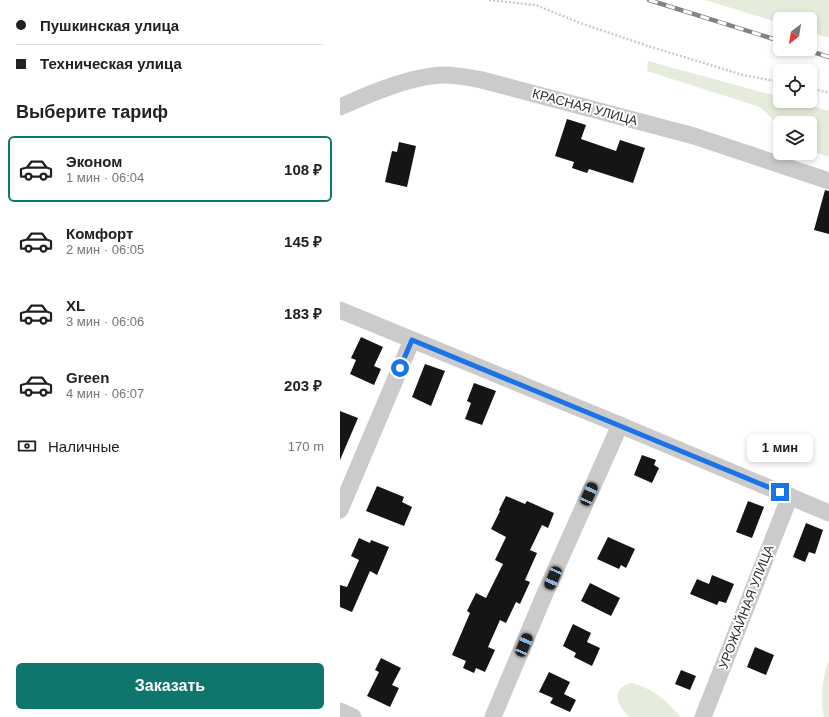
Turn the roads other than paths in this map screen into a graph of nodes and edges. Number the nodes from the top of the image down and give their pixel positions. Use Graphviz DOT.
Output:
graph roads {
  1 [pos="340,107"];
  2 [pos="829,181"];
  3 [pos="340,310"];
  4 [pos="412,340"];
  5 [pos="620,425"];
  6 [pos="790,496"];
  7 [pos="340,510"];
  8 [pos="829,513"];
  9 [pos="340,711"];
  10 [pos="354,717"];
  11 [pos="493,717"];
  12 [pos="703,717"];
  1 -- 2 [label="street, КРАСНАЯ УЛИЦА"];
  3 -- 4 [label="street"];
  4 -- 5 [label="street"];
  4 -- 7 [label="street"];
  5 -- 6 [label="street"];
  5 -- 11 [label="street"];
  6 -- 8 [label="street"];
  6 -- 12 [label="street, УРОЖАЙНАЯ УЛИЦА"];
  9 -- 10 [label="street"];
}
